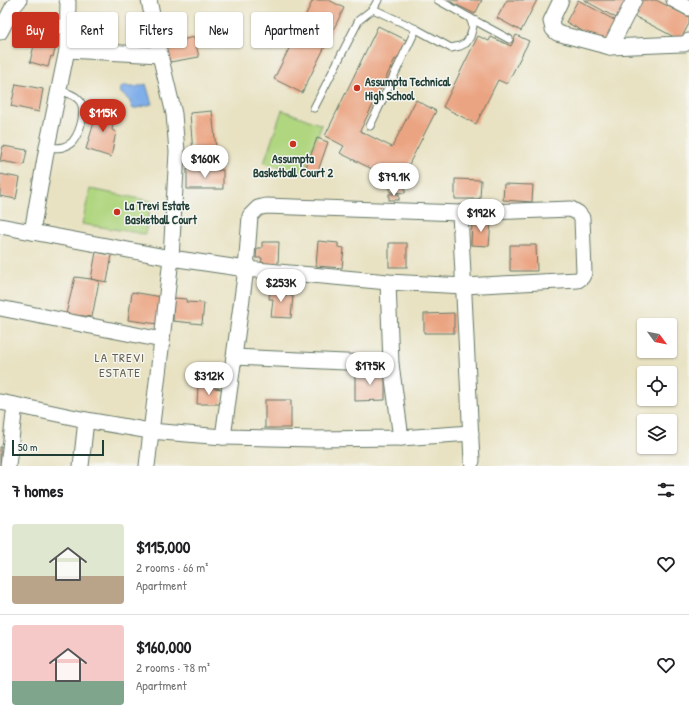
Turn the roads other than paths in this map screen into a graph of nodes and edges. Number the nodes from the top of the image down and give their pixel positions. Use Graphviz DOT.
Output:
graph roads {
  1 [pos="19,0"];
  2 [pos="67,0"];
  3 [pos="148,0"];
  4 [pos="378,0"];
  5 [pos="438,0"];
  6 [pos="561,0"];
  7 [pos="634,0"];
  8 [pos="674,0"];
  9 [pos="689,8"];
  10 [pos="373,9"];
  11 [pos="470,18"];
  12 [pos="416,29"];
  13 [pos="0,32"];
  14 [pos="509,39"];
  15 [pos="689,41"];
  16 [pos="610,47"];
  17 [pos="67,50"];
  18 [pos="160,55"];
  19 [pos="58,90"];
  20 [pos="314,108"];
  21 [pos="370,126"];
  22 [pos="47,147"];
  23 [pos="460,213"];
  24 [pos="0,226"];
  25 [pos="32,232"];
  26 [pos="171,258"];
  27 [pos="246,269"];
  28 [pos="388,282"];
  29 [pos="464,286"];
  30 [pos="0,308"];
  31 [pos="162,340"];
  32 [pos="234,357"];
  33 [pos="391,364"];
  34 [pos="0,402"];
  35 [pos="15,405"];
  36 [pos="86,420"];
  37 [pos="150,431"];
  38 [pos="470,433"];
  39 [pos="223,437"];
  40 [pos="401,438"];
  41 [pos="472,461"];
  42 [pos="8,466"];
  43 [pos="80,466"];
  44 [pos="147,466"];
  1 -- 13 [label="street"];
  2 -- 17 [label="street"];
  3 -- 18 [label="street"];
  4 -- 10 [label="lane"];
  5 -- 11 [label="lane"];
  6 -- 16 [label="street"];
  7 -- 16 [label="street"];
  8 -- 9 [label="street"];
  10 -- 12 [label="lane"];
  10 -- 20 [label="lane"];
  11 -- 12 [label="lane"];
  11 -- 14 [label="lane"];
  12 -- 21 [label="lane"];
  15 -- 16 [label="street"];
  17 -- 18 [label="street"];
  17 -- 19 [label="street"];
  18 -- 26 [label="street"];
  19 -- 22 [label="street"];
  19 -- 22 [label="lane"];
  22 -- 25 [label="street"];
  23 -- 27 [label="street"];
  23 -- 29 [label="street"];
  23 -- 29 [label="street"];
  24 -- 25 [label="street"];
  25 -- 26 [label="street"];
  26 -- 27 [label="street"];
  26 -- 31 [label="street"];
  27 -- 28 [label="street"];
  27 -- 32 [label="street"];
  28 -- 29 [label="street"];
  28 -- 33 [label="street"];
  29 -- 38 [label="street"];
  30 -- 31 [label="street"];
  31 -- 37 [label="street"];
  32 -- 33 [label="street"];
  32 -- 39 [label="street"];
  33 -- 40 [label="street"];
  34 -- 35 [label="street"];
  35 -- 36 [label="street"];
  35 -- 42 [label="street"];
  36 -- 37 [label="street"];
  36 -- 43 [label="street"];
  37 -- 39 [label="street"];
  37 -- 44 [label="street"];
  38 -- 40 [label="street"];
  38 -- 41 [label="street"];
  39 -- 40 [label="street"];
}
